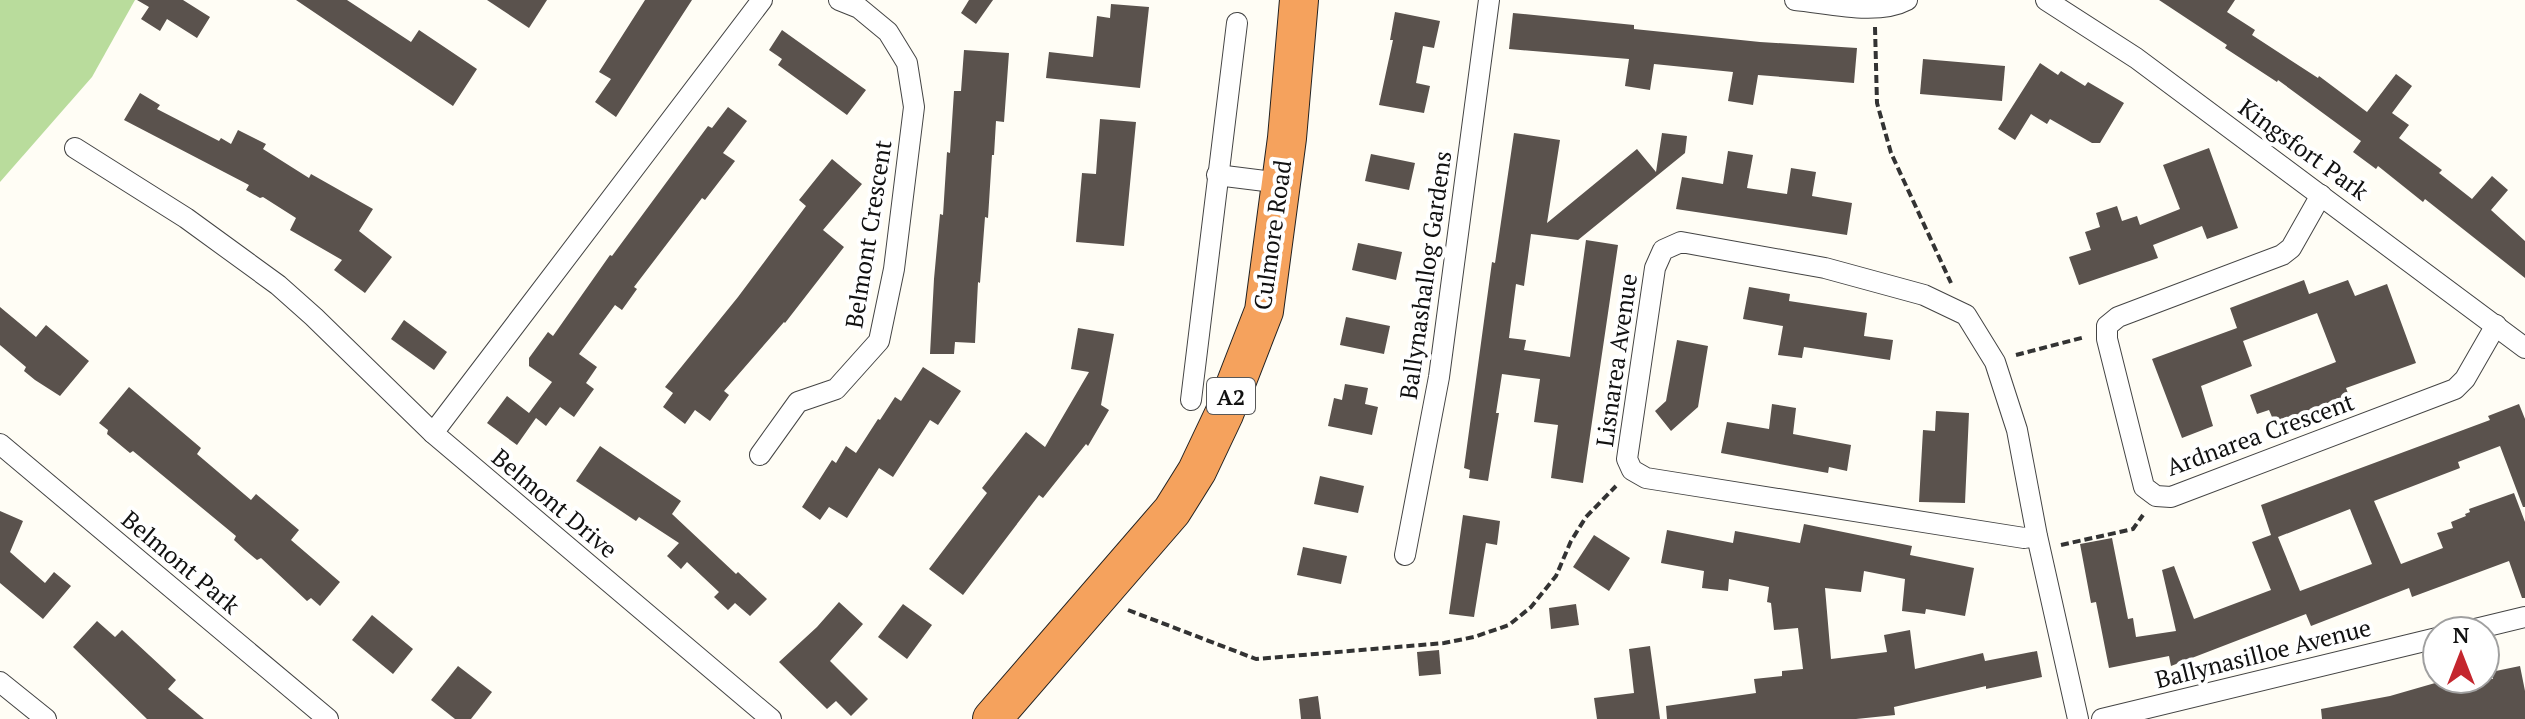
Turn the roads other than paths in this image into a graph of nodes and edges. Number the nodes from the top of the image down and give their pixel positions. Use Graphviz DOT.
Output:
graph roads {
  1 [pos="762,0"];
  2 [pos="839,0"];
  3 [pos="1299,0"];
  4 [pos="1489,0"];
  5 [pos="1795,0"];
  6 [pos="1907,0"];
  7 [pos="2046,0"];
  8 [pos="1841,2"];
  9 [pos="1237,23"];
  10 [pos="75,148"];
  11 [pos="1217,175"];
  12 [pos="1281,183"];
  13 [pos="2321,195"];
  14 [pos="2496,325"];
  15 [pos="2525,348"];
  16 [pos="1191,400"];
  17 [pos="433,433"];
  18 [pos="0,444"];
  19 [pos="760,455"];
  20 [pos="2038,543"];
  21 [pos="1405,555"];
  22 [pos="2525,617"];
  23 [pos="2501,623"];
  24 [pos="2421,642"];
  25 [pos="0,682"];
  26 [pos="46,719"];
  27 [pos="328,719"];
  28 [pos="771,719"];
  29 [pos="992,719"];
  30 [pos="2078,719"];
  31 [pos="2102,719"];
  1 -- 17 [label="street"];
  2 -- 19 [label="street, Belmont Crescent"];
  3 -- 12 [label="highway, Culmore Road / A2"];
  4 -- 21 [label="street, Ballynashallog Gardens"];
  5 -- 8 [label="street"];
  6 -- 8 [label="street"];
  7 -- 13 [label="street, Kingsfort Park"];
  9 -- 11 [label="street"];
  10 -- 17 [label="street, Belmont Drive"];
  11 -- 12 [label="street"];
  11 -- 16 [label="street"];
  12 -- 29 [label="highway, Culmore Road / A2"];
  13 -- 14 [label="street, Kingsfort Park"];
  13 -- 14 [label="street, Ardnarea Crescent"];
  14 -- 15 [label="street, Kingsfort Park"];
  17 -- 28 [label="street, Belmont Drive"];
  18 -- 27 [label="street, Belmont Park"];
  20 -- 20 [label="street, Lisnarea Avenue"];
  20 -- 30 [label="street"];
  22 -- 23 [label="street"];
  24 -- 31 [label="street, Ballynasilloe Avenue"];
  25 -- 26 [label="street"];
}
